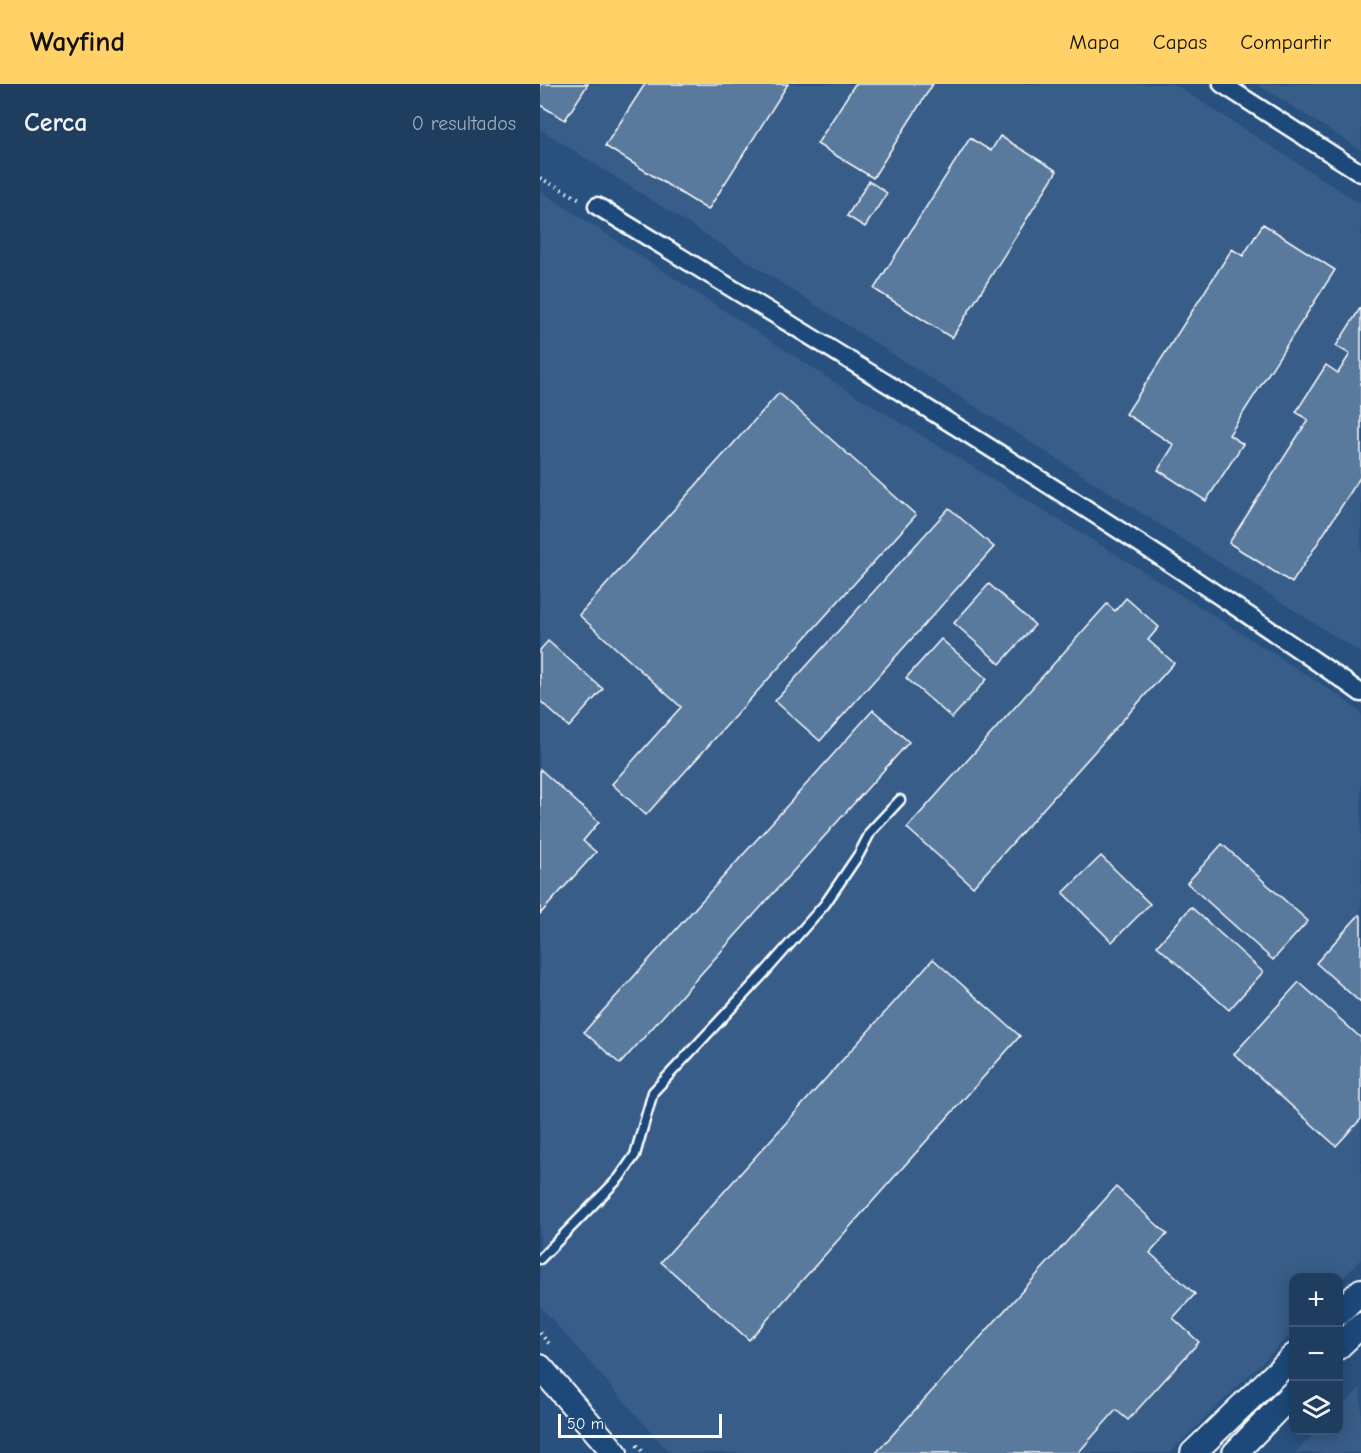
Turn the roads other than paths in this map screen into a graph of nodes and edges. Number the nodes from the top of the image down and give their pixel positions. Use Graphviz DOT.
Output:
graph roads {
  1 [pos="1222,84"];
  2 [pos="1361,173"];
  3 [pos="597,206"];
  4 [pos="1361,693"];
  5 [pos="900,800"];
  6 [pos="540,1259"];
  7 [pos="1361,1291"];
  8 [pos="1343,1308"];
  9 [pos="1361,1325"];
  10 [pos="1343,1342"];
  11 [pos="1289,1360"];
  12 [pos="540,1367"];
  13 [pos="1289,1396"];
  14 [pos="615,1453"];
  15 [pos="1193,1453"];
  16 [pos="1235,1453"];
  1 -- 2 [label="street"];
  3 -- 4 [label="street"];
  5 -- 6 [label="lane"];
  7 -- 8 [label="main road"];
  9 -- 10 [label="main road"];
  11 -- 15 [label="main road"];
  12 -- 14 [label="main road"];
  13 -- 16 [label="main road"];
}
